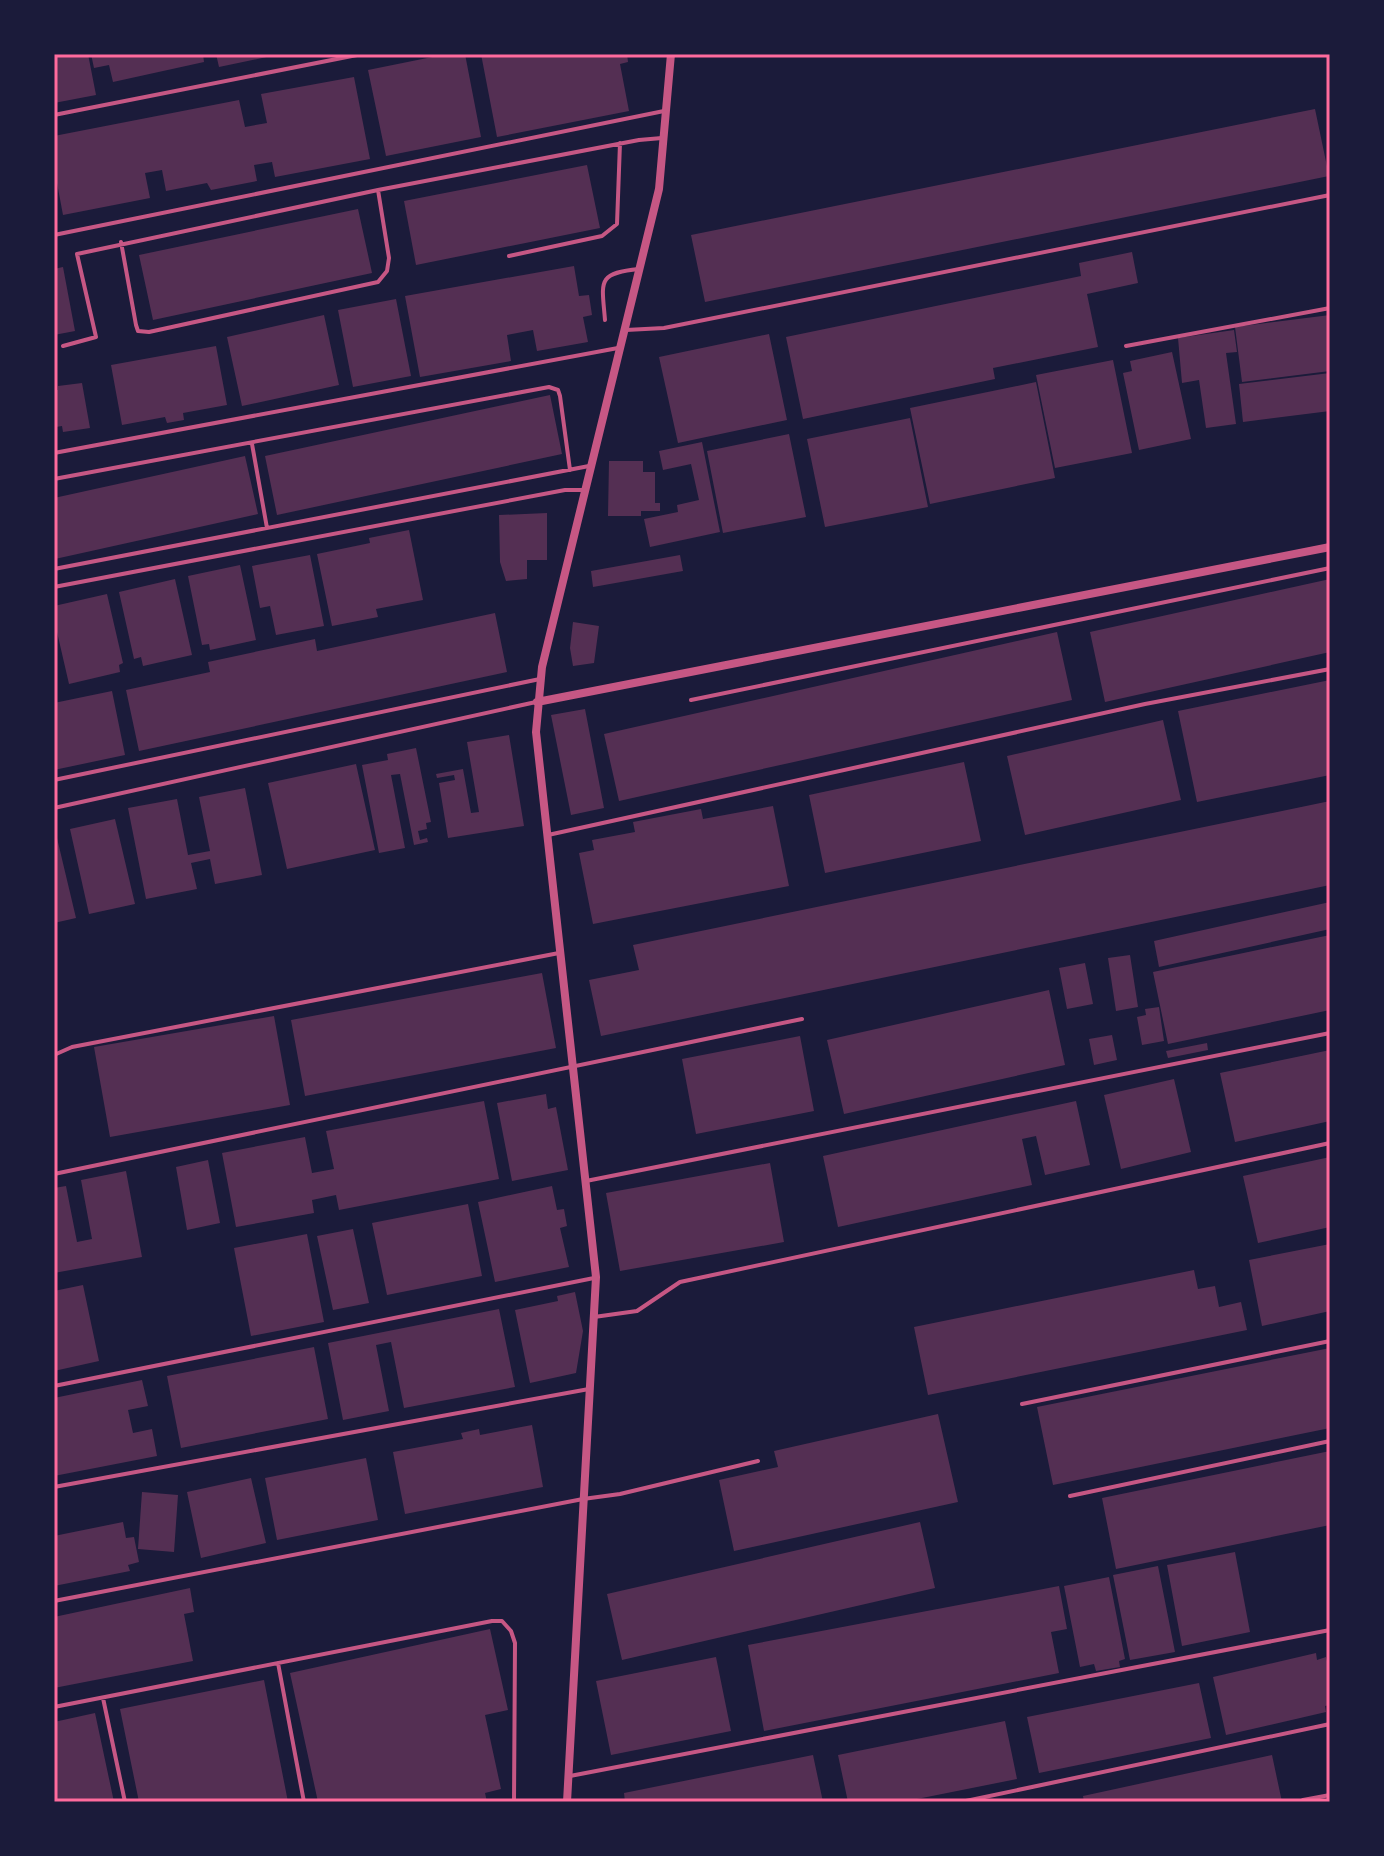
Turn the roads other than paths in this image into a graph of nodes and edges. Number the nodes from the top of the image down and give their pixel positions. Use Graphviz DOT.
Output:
graph roads {
  1 [pos="362,54"];
  2 [pos="671,54"];
  3 [pos="666,111"];
  4 [pos="54,115"];
  5 [pos="664,138"];
  6 [pos="620,143"];
  7 [pos="378,190"];
  8 [pos="1330,195"];
  9 [pos="54,235"];
  10 [pos="121,242"];
  11 [pos="509,256"];
  12 [pos="639,269"];
  13 [pos="1330,308"];
  14 [pos="605,320"];
  15 [pos="624,330"];
  16 [pos="63,346"];
  17 [pos="1126,346"];
  18 [pos="620,348"];
  19 [pos="252,444"];
  20 [pos="54,453"];
  21 [pos="591,466"];
  22 [pos="570,470"];
  23 [pos="54,479"];
  24 [pos="585,490"];
  25 [pos="267,528"];
  26 [pos="1330,547"];
  27 [pos="1330,568"];
  28 [pos="54,569"];
  29 [pos="54,587"];
  30 [pos="1330,669"];
  31 [pos="540,679"];
  32 [pos="691,700"];
  33 [pos="537,702"];
  34 [pos="54,780"];
  35 [pos="54,808"];
  36 [pos="548,835"];
  37 [pos="562,952"];
  38 [pos="802,1019"];
  39 [pos="1330,1033"];
  40 [pos="54,1055"];
  41 [pos="572,1068"];
  42 [pos="1330,1143"];
  43 [pos="54,1174"];
  44 [pos="586,1181"];
  45 [pos="596,1277"];
  46 [pos="594,1317"];
  47 [pos="1330,1341"];
  48 [pos="54,1386"];
  49 [pos="589,1389"];
  50 [pos="1022,1404"];
  51 [pos="1330,1441"];
  52 [pos="758,1461"];
  53 [pos="54,1487"];
  54 [pos="1070,1496"];
  55 [pos="583,1499"];
  56 [pos="54,1601"];
  57 [pos="1330,1630"];
  58 [pos="278,1663"];
  59 [pos="103,1698"];
  60 [pos="54,1707"];
  61 [pos="1330,1724"];
  62 [pos="568,1776"];
  63 [pos="1330,1795"];
  64 [pos="1303,1800"];
  65 [pos="125,1802"];
  66 [pos="304,1802"];
  67 [pos="514,1802"];
  68 [pos="567,1802"];
  69 [pos="961,1802"];
  1 -- 4 [label="lane"];
  2 -- 3 [label="street"];
  3 -- 5 [label="street"];
  3 -- 9 [label="lane"];
  5 -- 6 [label="lane"];
  5 -- 12 [label="street"];
  6 -- 7 [label="lane"];
  6 -- 11 [label="lane"];
  7 -- 10 [label="lane"];
  7 -- 10 [label="lane"];
  8 -- 15 [label="lane"];
  10 -- 16 [label="lane"];
  12 -- 14 [label="lane"];
  12 -- 15 [label="street"];
  13 -- 17 [label="lane"];
  15 -- 18 [label="street"];
  18 -- 20 [label="lane"];
  18 -- 21 [label="street"];
  19 -- 22 [label="lane"];
  19 -- 23 [label="lane"];
  19 -- 25 [label="lane"];
  21 -- 22 [label="lane"];
  21 -- 24 [label="street"];
  22 -- 25 [label="lane"];
  24 -- 29 [label="lane"];
  24 -- 31 [label="street"];
  25 -- 28 [label="lane"];
  26 -- 33 [label="street"];
  27 -- 32 [label="lane"];
  30 -- 36 [label="lane"];
  31 -- 33 [label="street"];
  31 -- 34 [label="lane"];
  33 -- 35 [label="lane"];
  33 -- 36 [label="street"];
  36 -- 37 [label="street"];
  37 -- 40 [label="lane"];
  37 -- 41 [label="street"];
  38 -- 41 [label="lane"];
  39 -- 44 [label="lane"];
  41 -- 43 [label="lane"];
  41 -- 44 [label="street"];
  42 -- 46 [label="lane"];
  44 -- 45 [label="street"];
  45 -- 46 [label="street"];
  45 -- 48 [label="lane"];
  46 -- 49 [label="street"];
  47 -- 50 [label="lane"];
  49 -- 53 [label="lane"];
  49 -- 55 [label="street"];
  51 -- 54 [label="lane"];
  52 -- 55 [label="lane"];
  55 -- 56 [label="lane"];
  55 -- 62 [label="street"];
  57 -- 62 [label="lane"];
  58 -- 59 [label="lane"];
  58 -- 66 [label="lane"];
  58 -- 67 [label="lane"];
  59 -- 60 [label="lane"];
  59 -- 65 [label="lane"];
  61 -- 69 [label="lane"];
  62 -- 68 [label="street"];
  63 -- 64 [label="lane"];
}
